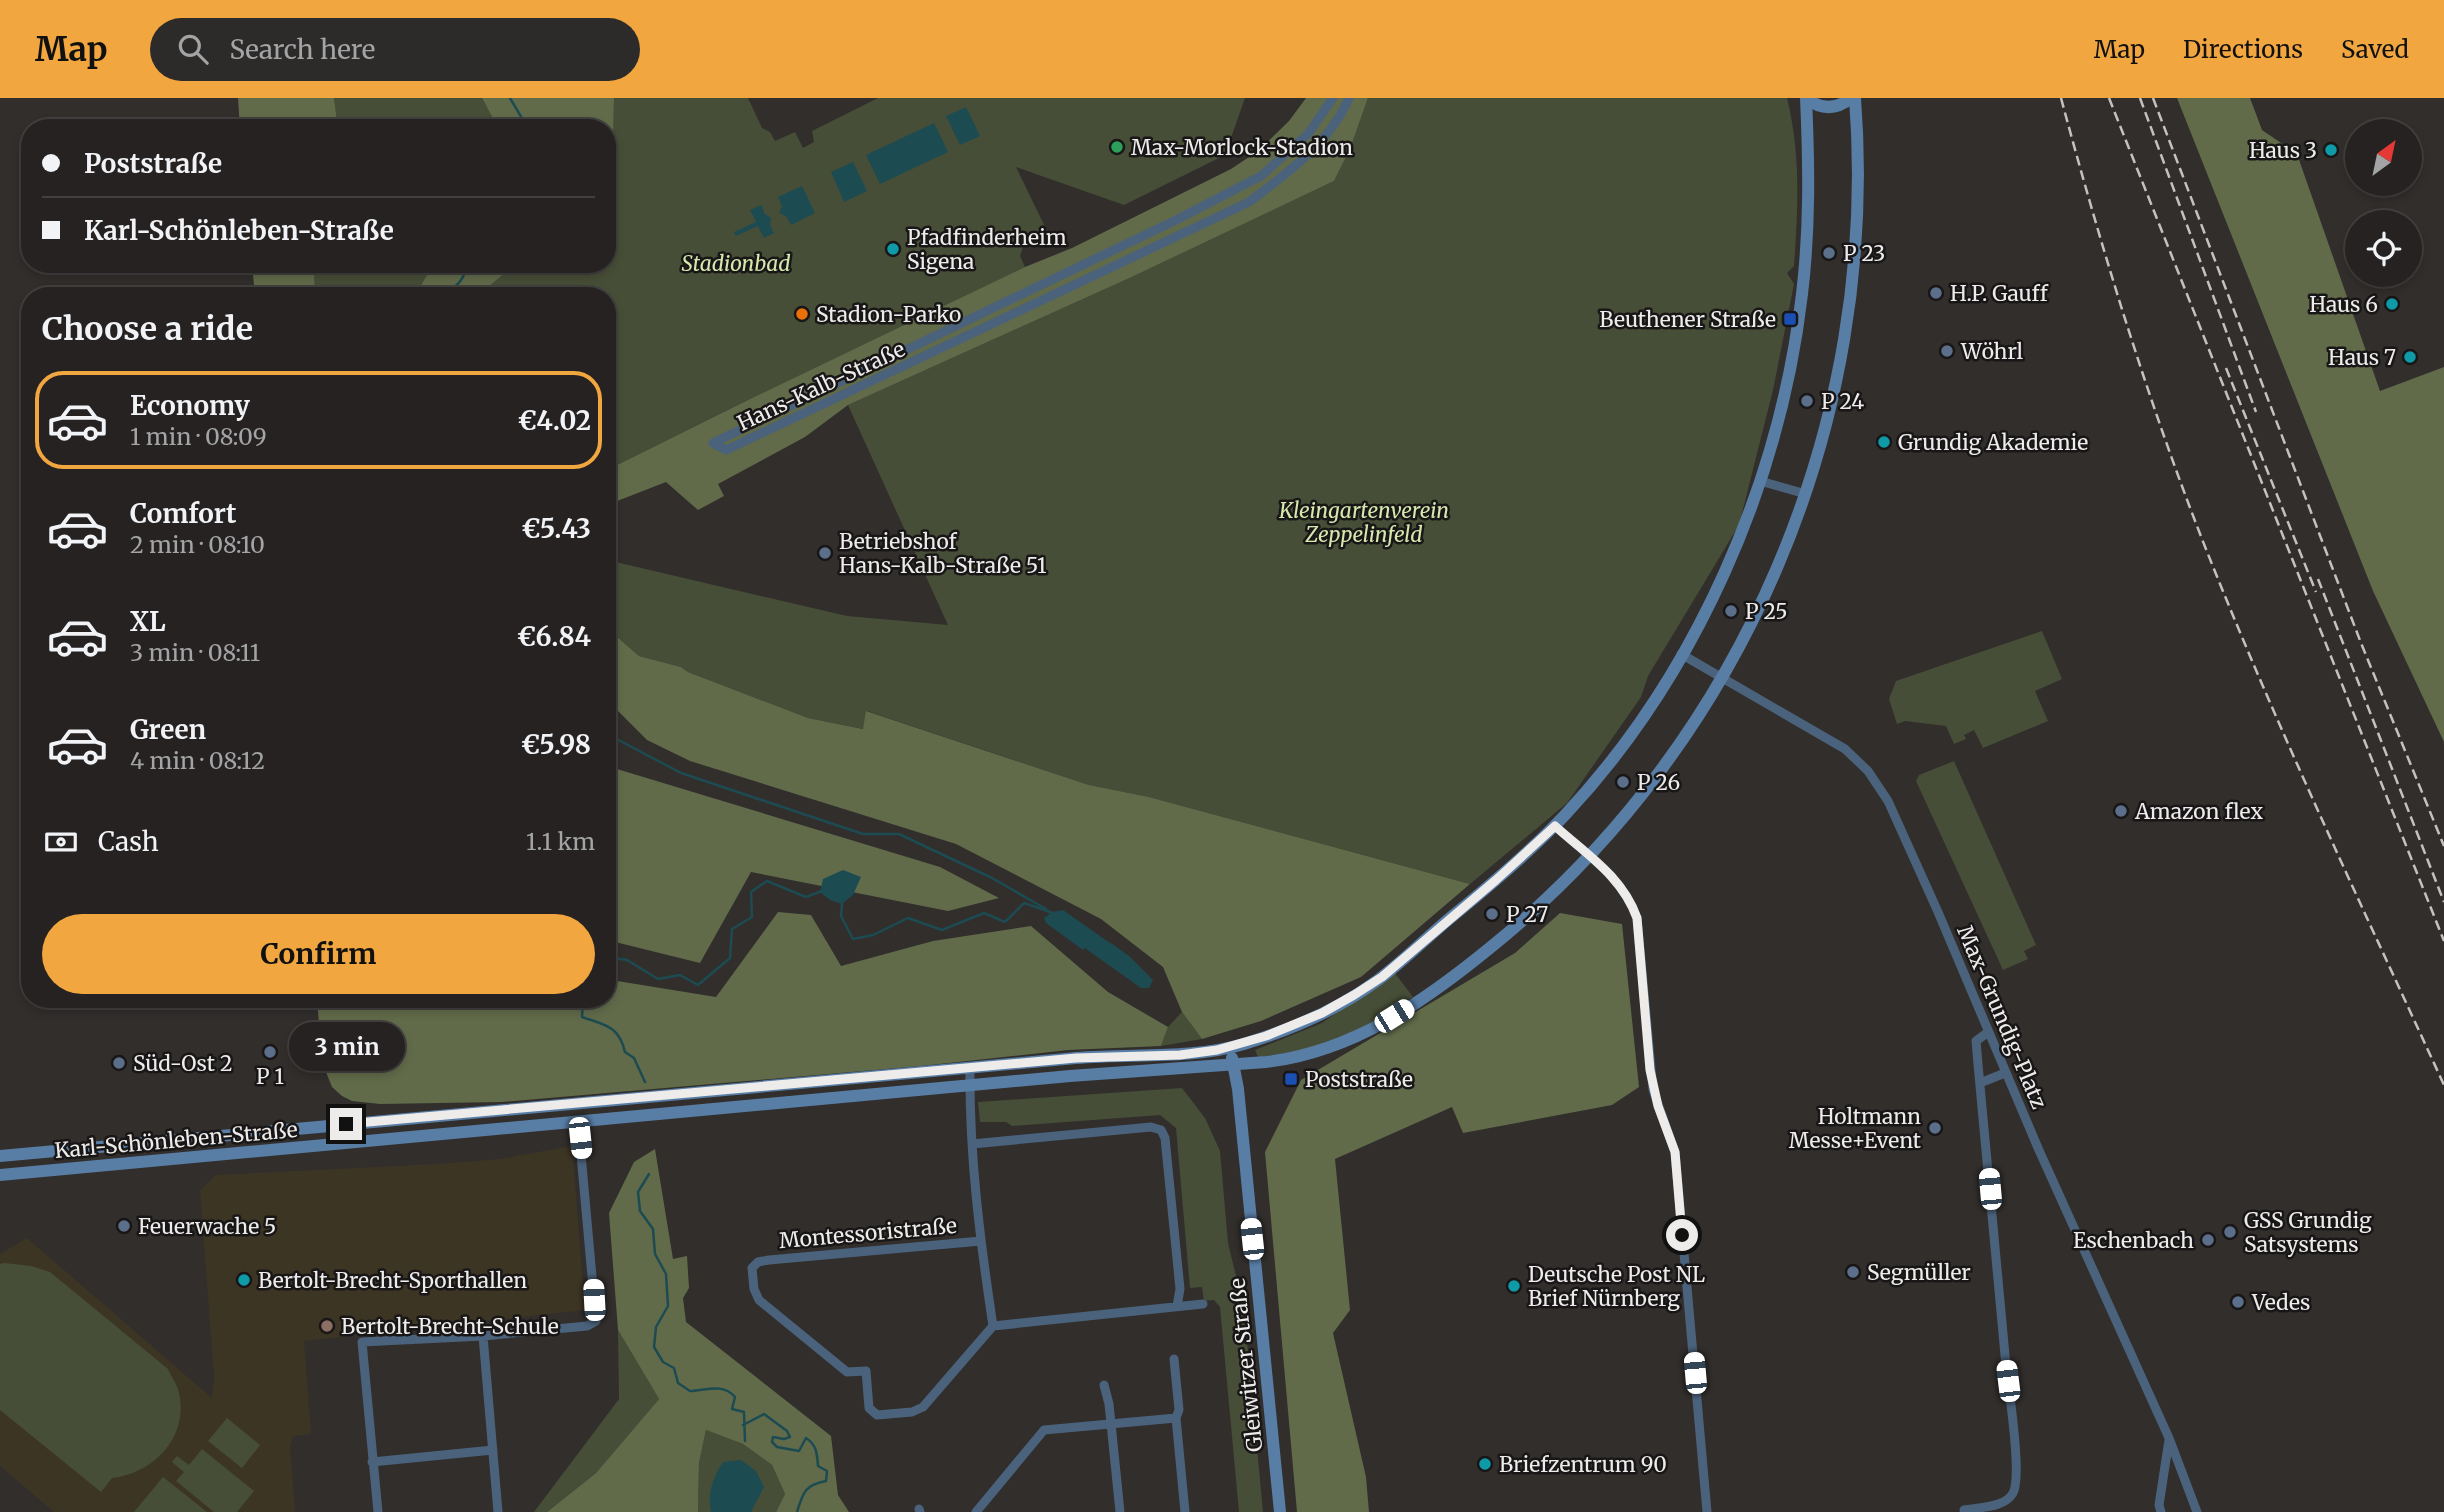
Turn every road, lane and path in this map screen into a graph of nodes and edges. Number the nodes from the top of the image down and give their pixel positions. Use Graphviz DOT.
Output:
graph roads {
  1 [pos="1333,98"];
  2 [pos="1349,98"];
  3 [pos="1806,98"];
  4 [pos="1853,98"];
  5 [pos="1062,274"];
  6 [pos="1068,288"];
  7 [pos="1760,481"];
  8 [pos="1806,494"];
  9 [pos="1681,654"];
  10 [pos="1723,678"];
  11 [pos="1555,826"];
  12 [pos="1589,856"];
  13 [pos="1987,1032"];
  14 [pos="1228,1048"];
  15 [pos="1234,1064"];
  16 [pos="970,1068"];
  17 [pos="2005,1073"];
  18 [pos="1980,1083"];
  19 [pos="970,1086"];
  20 [pos="586,1102"];
  21 [pos="578,1121"];
  22 [pos="972,1144"];
  23 [pos="0,1156"];
  24 [pos="0,1175"];
  25 [pos="981,1241"];
  26 [pos="1203,1304"];
  27 [pos="1177,1306"];
  28 [pos="993,1326"];
  29 [pos="483,1336"];
  30 [pos="1174,1359"];
  31 [pos="1104,1385"];
  32 [pos="1176,1418"];
  33 [pos="1111,1422"];
  34 [pos="2169,1438"];
  35 [pos="492,1450"];
  36 [pos="372,1461"];
  37 [pos="1964,1510"];
  38 [pos="2195,1510"];
  39 [pos="378,1512"];
  40 [pos="498,1512"];
  41 [pos="976,1512"];
  42 [pos="1120,1512"];
  43 [pos="1185,1512"];
  44 [pos="1280,1512"];
  45 [pos="1707,1512"];
  46 [pos="2161,1512"];
  1 -- 5 [label="street, Hans-Kalb-Straße"];
  2 -- 6 [label="street, Hans-Kalb-Straße"];
  3 -- 4 [label="main road"];
  3 -- 7 [label="main road"];
  4 -- 8 [label="main road"];
  5 -- 6 [label="street"];
  5 -- 6 [label="street, Hans-Kalb-Straße"];
  7 -- 8 [label="street"];
  7 -- 9 [label="main road"];
  8 -- 10 [label="main road"];
  9 -- 10 [label="street"];
  9 -- 11 [label="main road"];
  10 -- 12 [label="main road"];
  10 -- 13 [label="street, Max-Grundig-Platz"];
  11 -- 12 [label="street"];
  11 -- 14 [label="main road"];
  12 -- 15 [label="main road"];
  12 -- 45 [label="street"];
  13 -- 17 [label="street, Max-Grundig-Platz"];
  13 -- 18 [label="street"];
  14 -- 15 [label="main road, Gleiwitzer Straße"];
  14 -- 16 [label="main road, Karl-Schönleben-Straße"];
  15 -- 19 [label="main road, Karl-Schönleben-Straße"];
  15 -- 44 [label="main road, Gleiwitzer Straße"];
  16 -- 19 [label="street"];
  16 -- 20 [label="main road, Karl-Schönleben-Straße"];
  17 -- 18 [label="street"];
  17 -- 34 [label="street, Max-Grundig-Platz"];
  18 -- 37 [label="street"];
  19 -- 21 [label="main road, Karl-Schönleben-Straße"];
  19 -- 22 [label="street"];
  20 -- 21 [label="main road"];
  20 -- 23 [label="main road, Karl-Schönleben-Straße"];
  21 -- 24 [label="main road, Karl-Schönleben-Straße"];
  21 -- 29 [label="street"];
  22 -- 25 [label="street"];
  22 -- 27 [label="street"];
  25 -- 28 [label="street"];
  25 -- 28 [label="street, Montessoristraße"];
  26 -- 27 [label="street"];
  27 -- 28 [label="street"];
  29 -- 35 [label="street"];
  29 -- 36 [label="street"];
  30 -- 32 [label="street"];
  31 -- 33 [label="street"];
  32 -- 33 [label="street"];
  32 -- 43 [label="street"];
  33 -- 41 [label="street"];
  33 -- 42 [label="street"];
  34 -- 38 [label="street, Max-Grundig-Platz"];
  34 -- 46 [label="street"];
  35 -- 36 [label="street"];
  35 -- 40 [label="street"];
  36 -- 39 [label="street"];
}
